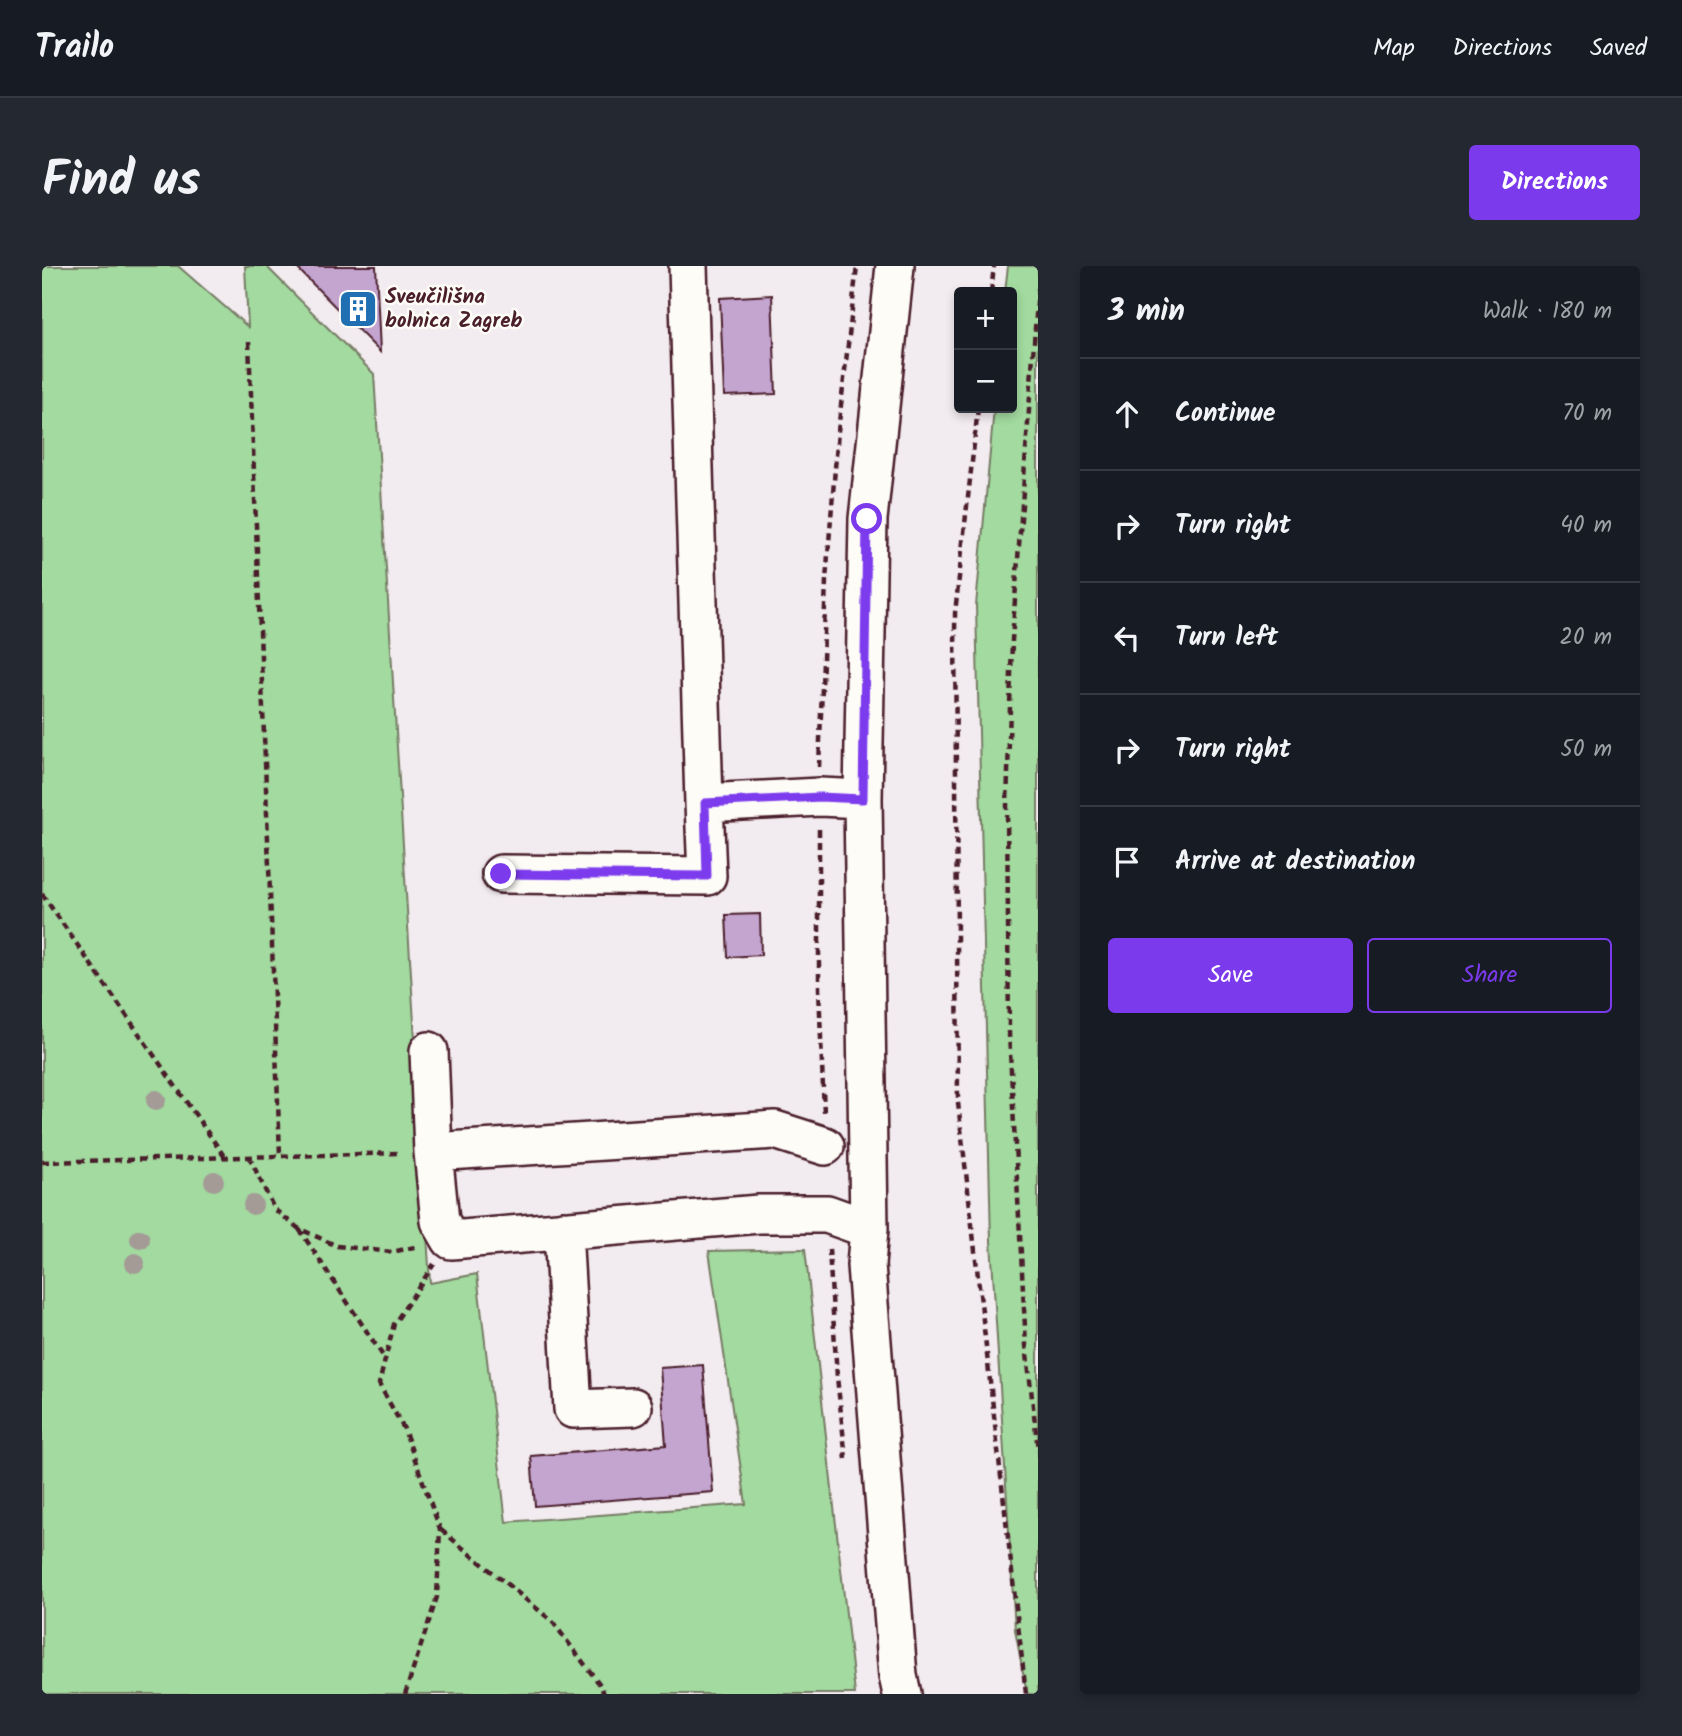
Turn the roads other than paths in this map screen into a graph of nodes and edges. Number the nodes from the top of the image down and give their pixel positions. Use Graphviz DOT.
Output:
graph roads {
  1 [pos="688,266"];
  2 [pos="895,266"];
  3 [pos="863,799"];
  4 [pos="705,803"];
  5 [pos="501,874"];
  6 [pos="429,1051"];
  7 [pos="825,1146"];
  8 [pos="433,1152"];
  9 [pos="869,1229"];
  10 [pos="563,1230"];
  11 [pos="633,1407"];
  12 [pos="902,1694"];
  1 -- 4 [label="street"];
  2 -- 3 [label="street"];
  3 -- 4 [label="street"];
  3 -- 9 [label="street"];
  4 -- 5 [label="street"];
  6 -- 8 [label="street"];
  7 -- 8 [label="street"];
  8 -- 10 [label="street"];
  9 -- 10 [label="street"];
  9 -- 12 [label="street"];
  10 -- 11 [label="street"];
}
